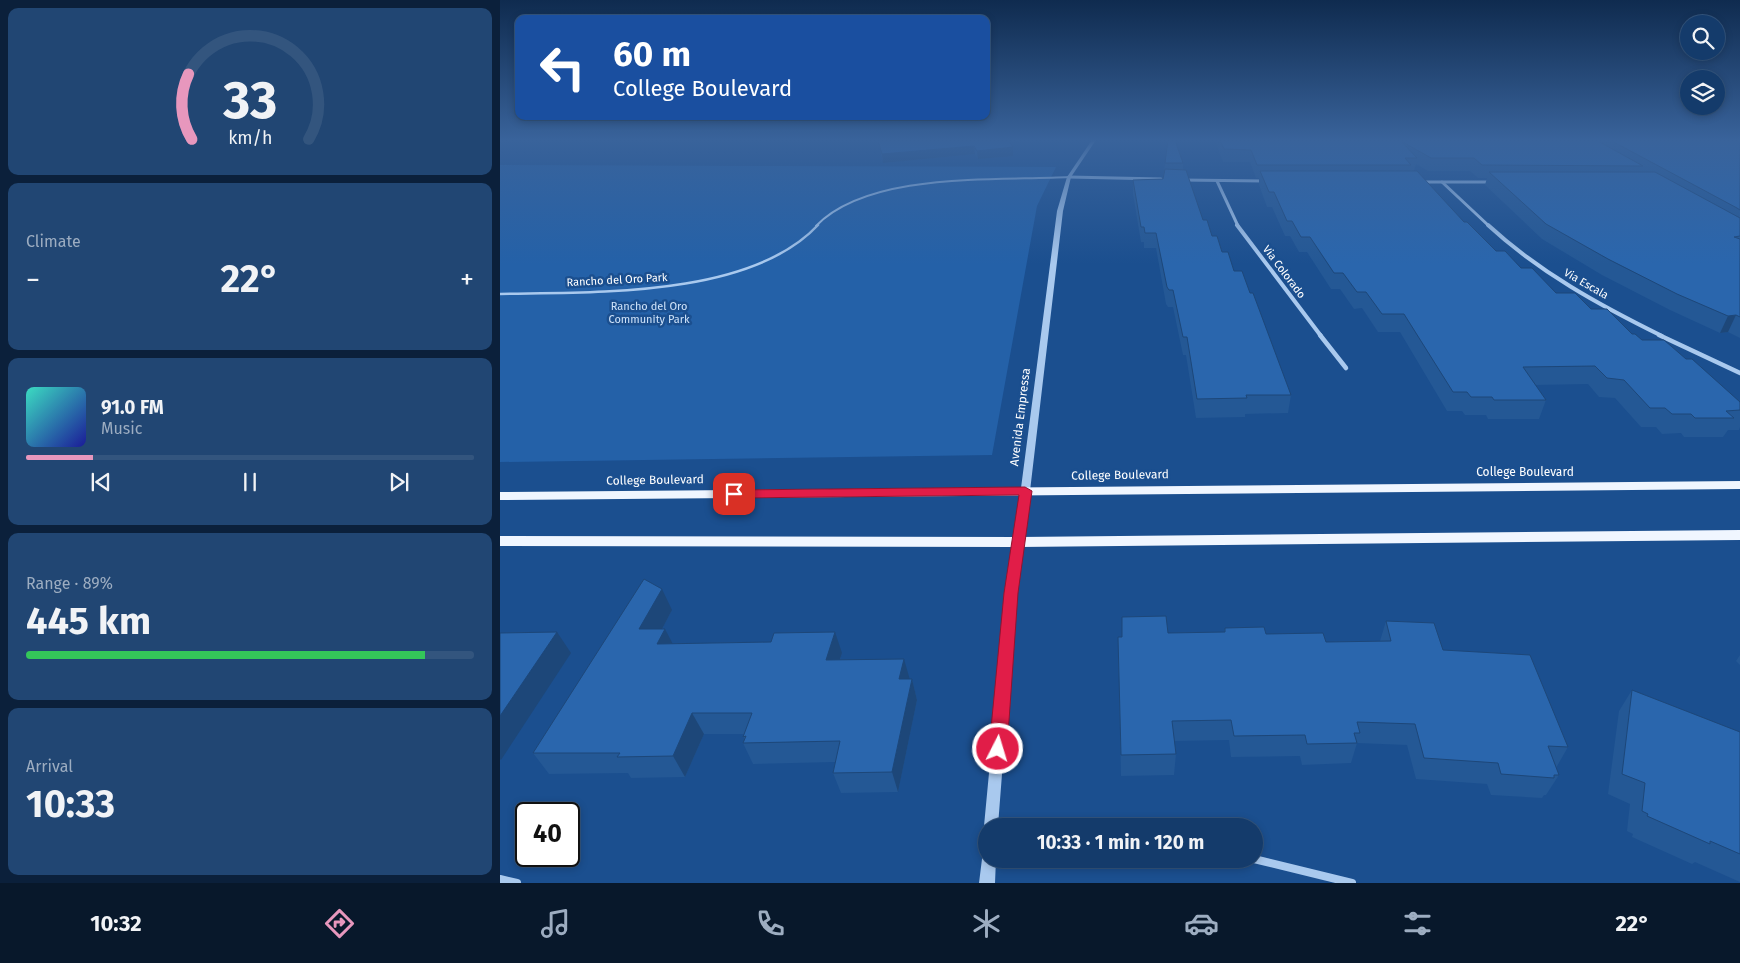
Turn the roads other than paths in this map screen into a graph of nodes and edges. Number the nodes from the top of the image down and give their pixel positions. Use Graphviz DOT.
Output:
graph roads {
  1 [pos="966,181"];
  2 [pos="1068,181"];
  3 [pos="1216,181"];
  4 [pos="1413,182"];
  5 [pos="1442,182"];
  6 [pos="1499,182"];
  7 [pos="500,294"];
  8 [pos="1346,368"];
  9 [pos="1740,373"];
  10 [pos="1740,485"];
  11 [pos="1025,491"];
  12 [pos="500,496"];
  13 [pos="1740,535"];
  14 [pos="500,541"];
  15 [pos="1020,542"];
  16 [pos="993,818"];
  17 [pos="1263,861"];
  18 [pos="988,868"];
  19 [pos="500,879"];
  20 [pos="517,883"];
  21 [pos="987,883"];
  22 [pos="1352,883"];
  1 -- 7 [label="lane, Rancho del Oro Park"];
  2 -- 11 [label="street, Avenida Empressa"];
  3 -- 8 [label="street, Via Colorado"];
  4 -- 5 [label="street"];
  5 -- 6 [label="street"];
  5 -- 9 [label="street, Via Escala"];
  10 -- 11 [label="main road, College Boulevard"];
  11 -- 12 [label="main road, College Boulevard"];
  11 -- 15 [label="street, Avenida Empressa"];
  13 -- 15 [label="main road"];
  14 -- 15 [label="main road"];
  15 -- 16 [label="street, Avenida Empressa"];
  17 -- 22 [label="street"];
  18 -- 21 [label="street"];
  19 -- 20 [label="street"];
}
